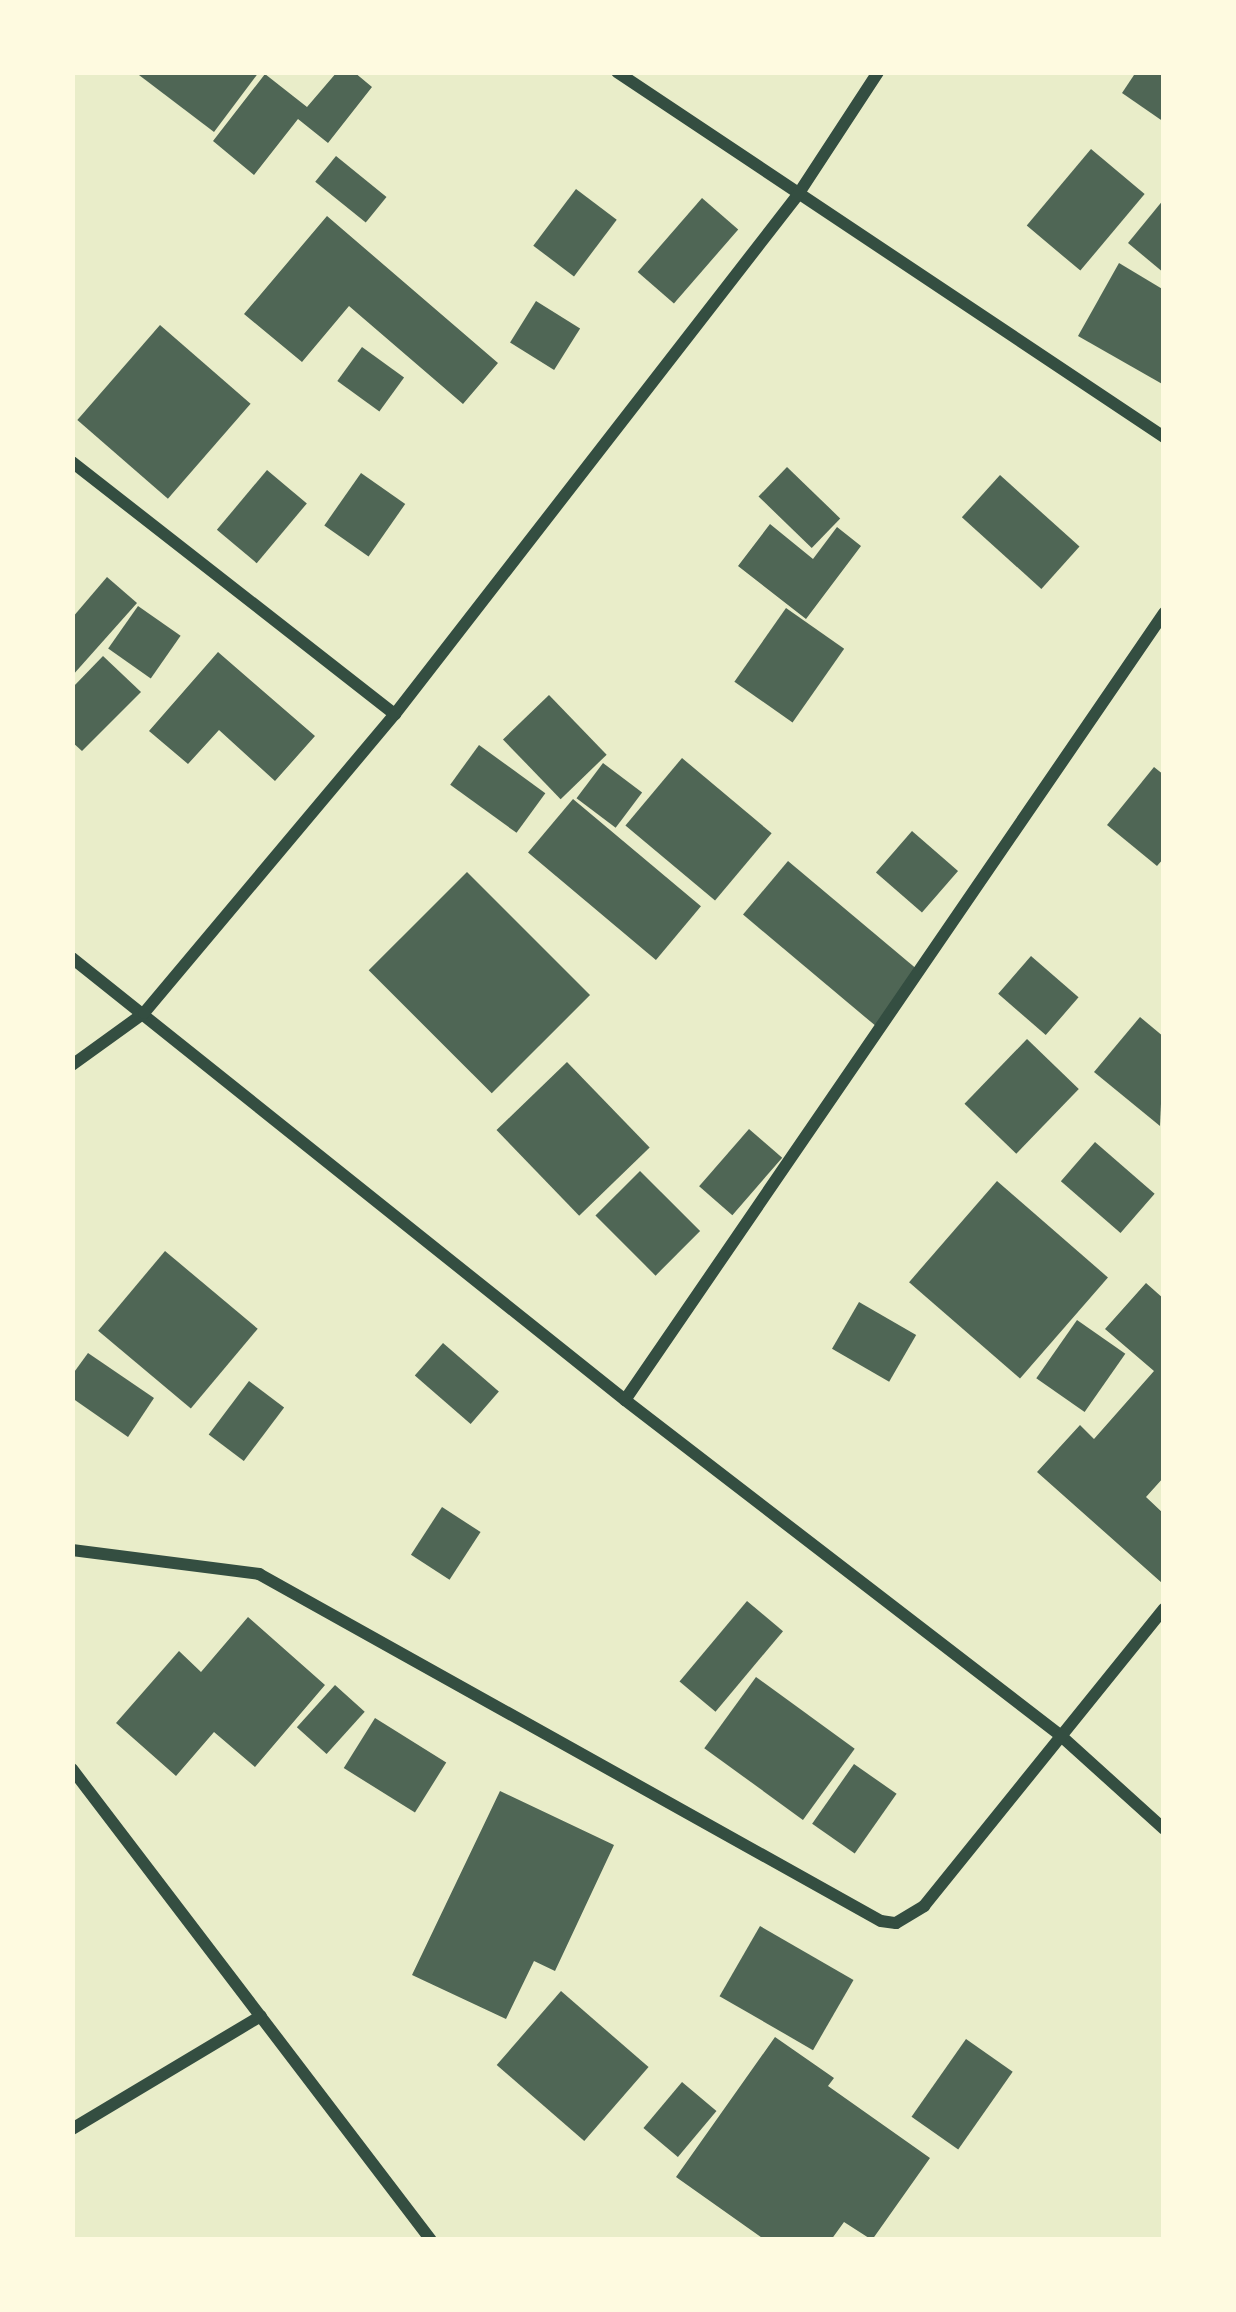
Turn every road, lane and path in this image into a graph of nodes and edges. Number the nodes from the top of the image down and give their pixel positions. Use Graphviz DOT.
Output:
graph roads {
  1 [pos="617,72"];
  2 [pos="878,72"];
  3 [pos="796,196"];
  4 [pos="1164,437"];
  5 [pos="72,463"];
  6 [pos="1164,613"];
  7 [pos="394,714"];
  8 [pos="72,958"];
  9 [pos="144,1013"];
  10 [pos="72,1065"];
  11 [pos="625,1400"];
  12 [pos="72,1550"];
  13 [pos="1164,1609"];
  14 [pos="1060,1735"];
  15 [pos="72,1769"];
  16 [pos="1164,1829"];
  17 [pos="260,2016"];
  18 [pos="72,2129"];
  19 [pos="431,2240"];
  1 -- 3 [label="street"];
  2 -- 3 [label="street"];
  3 -- 4 [label="street"];
  3 -- 7 [label="street"];
  5 -- 7 [label="street"];
  6 -- 11 [label="street"];
  7 -- 9 [label="street"];
  8 -- 9 [label="street"];
  9 -- 10 [label="street"];
  9 -- 11 [label="street"];
  11 -- 14 [label="street"];
  12 -- 14 [label="street"];
  13 -- 14 [label="street"];
  14 -- 16 [label="street"];
  15 -- 17 [label="street"];
  17 -- 18 [label="street"];
  17 -- 19 [label="street"];
}
